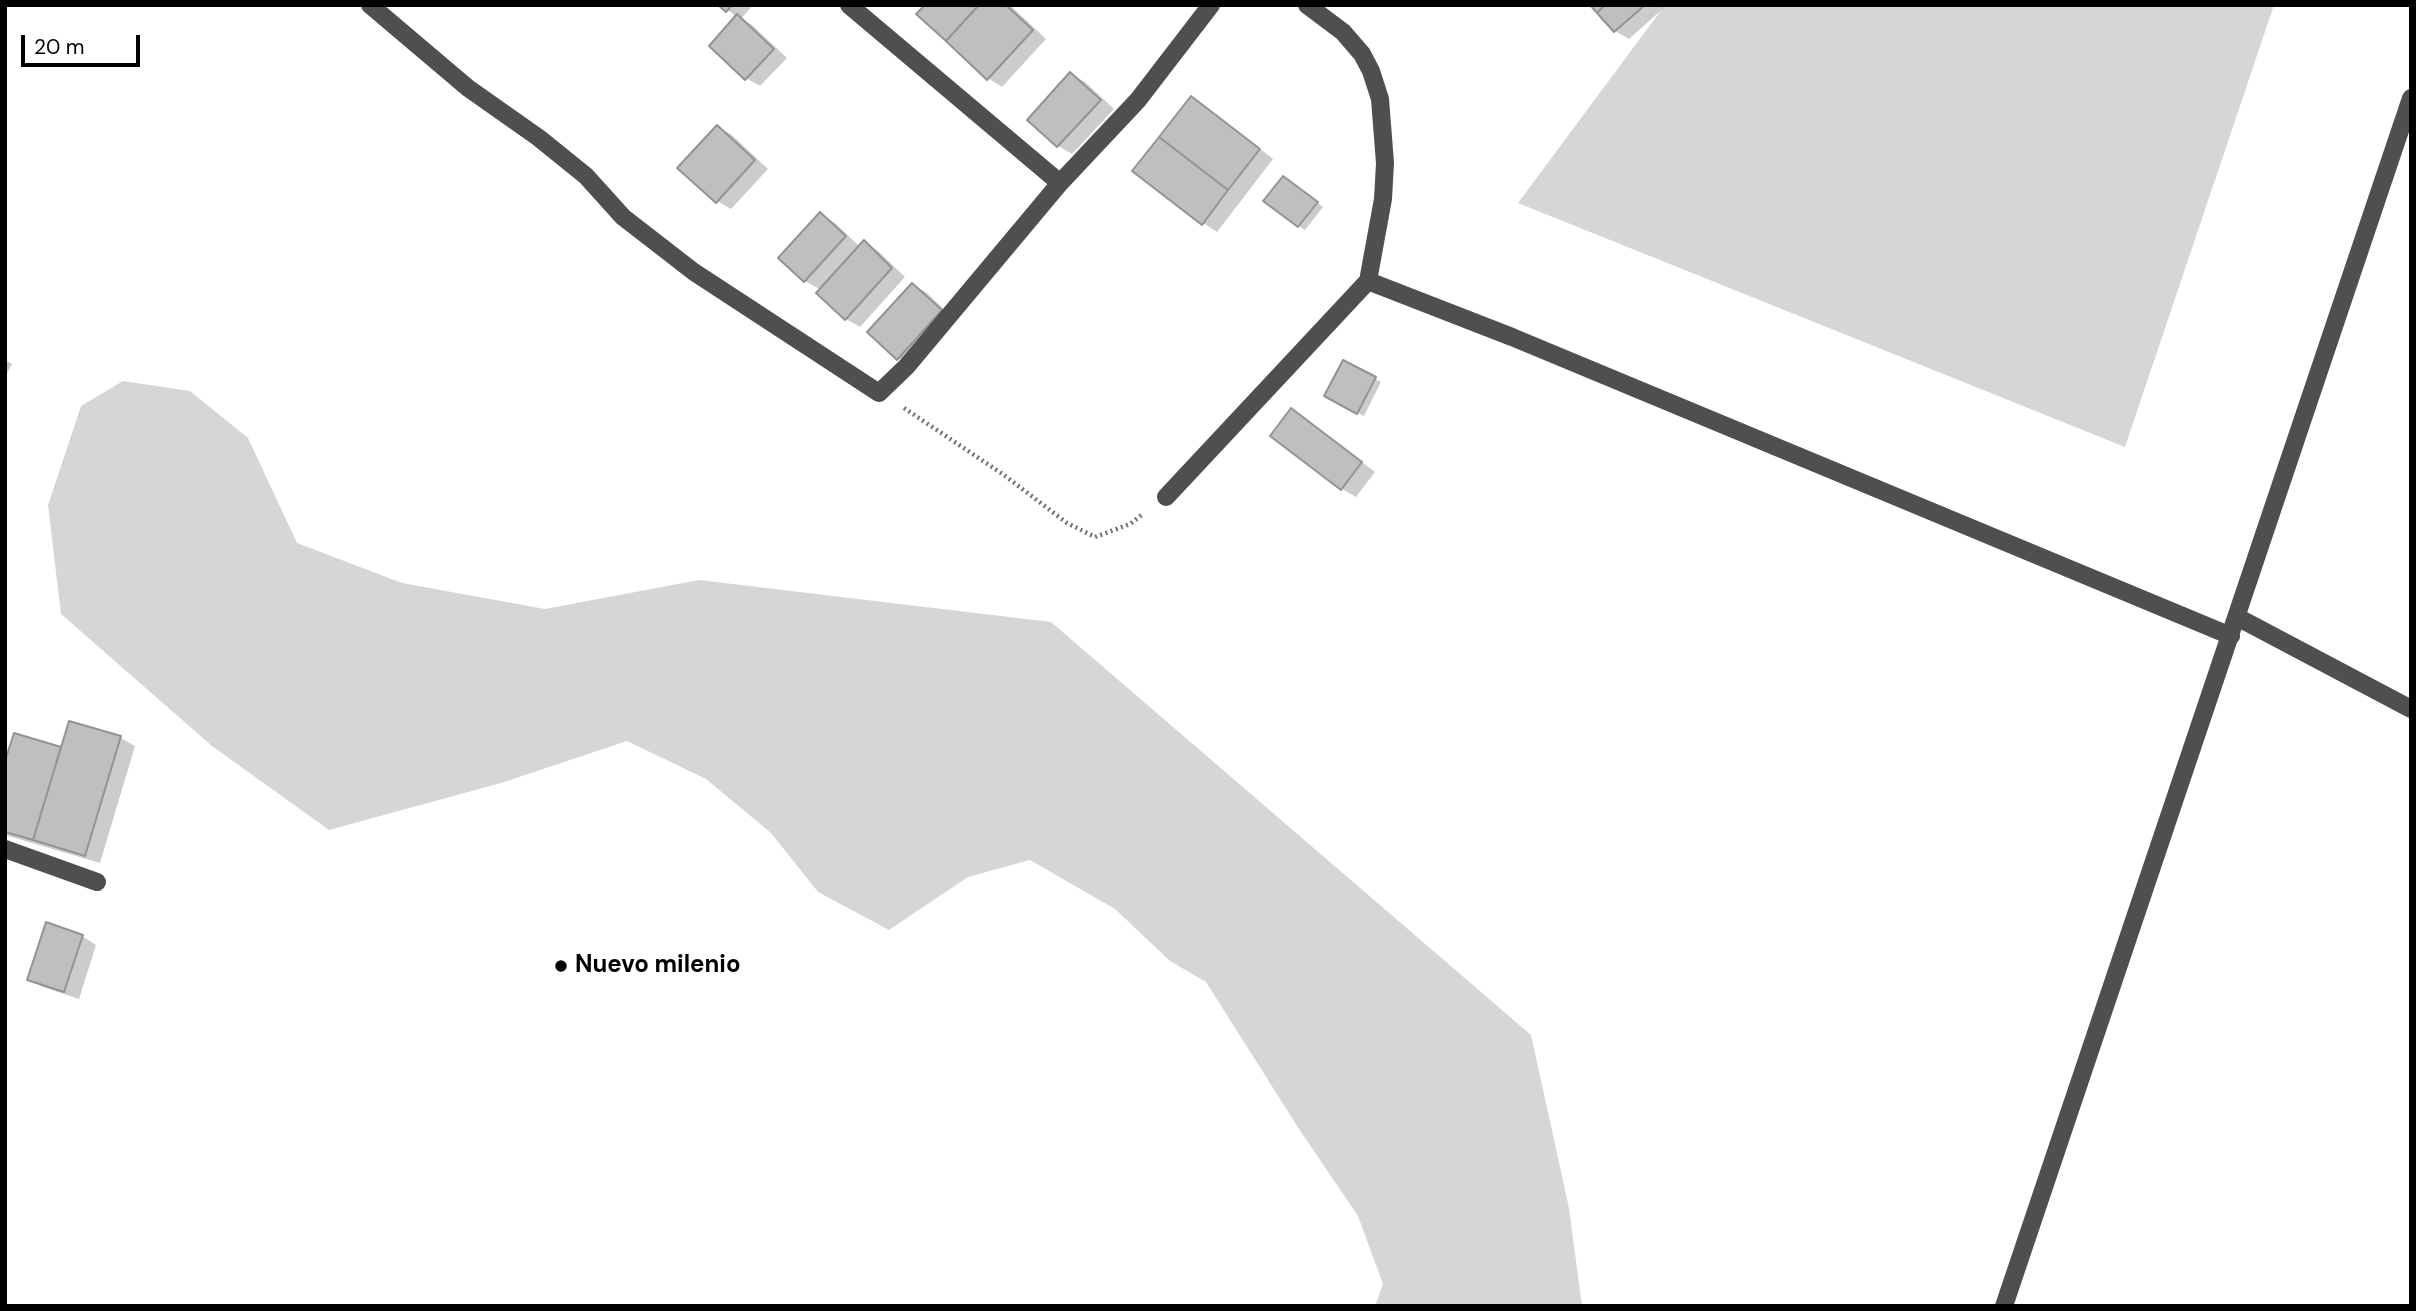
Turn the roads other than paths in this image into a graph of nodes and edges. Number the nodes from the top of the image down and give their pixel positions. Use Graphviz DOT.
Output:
graph roads {
  1 [pos="370,5"];
  2 [pos="849,5"];
  3 [pos="1211,5"];
  4 [pos="1307,5"];
  5 [pos="2411,98"];
  6 [pos="1060,183"];
  7 [pos="1368,281"];
  8 [pos="1166,497"];
  9 [pos="2237,617"];
  10 [pos="2231,636"];
  11 [pos="2411,709"];
  12 [pos="5,849"];
  13 [pos="97,882"];
  14 [pos="2004,1306"];
  1 -- 6 [label="street"];
  2 -- 6 [label="street"];
  3 -- 6 [label="street"];
  4 -- 7 [label="street"];
  5 -- 9 [label="street"];
  7 -- 8 [label="street"];
  7 -- 10 [label="street"];
  9 -- 10 [label="street"];
  9 -- 11 [label="street"];
  10 -- 14 [label="street"];
  12 -- 13 [label="street"];
}
